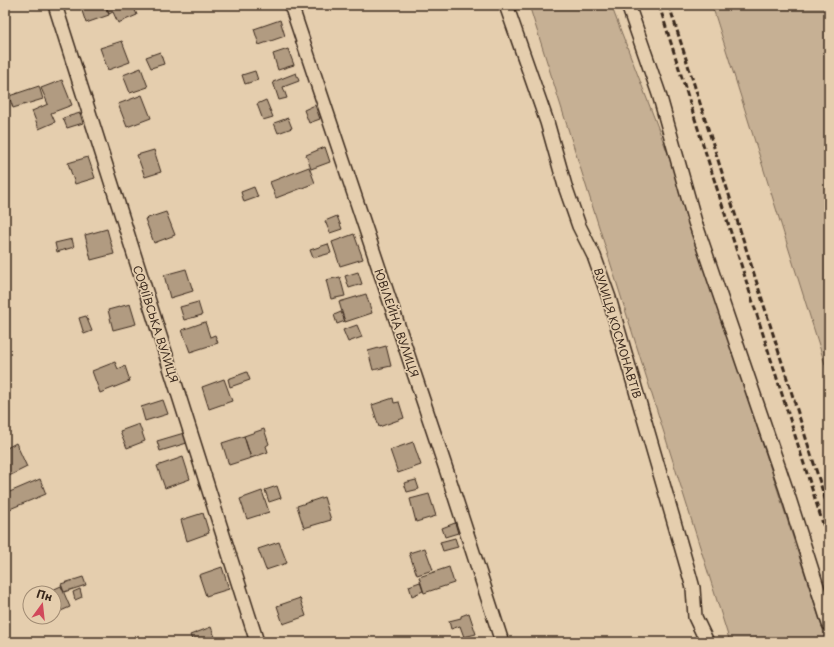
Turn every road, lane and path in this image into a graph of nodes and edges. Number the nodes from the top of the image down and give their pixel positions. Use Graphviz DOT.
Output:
graph roads {
  1 [pos="55,5"];
  2 [pos="291,5"];
  3 [pos="506,5"];
  4 [pos="628,5"];
  5 [pos="829,624"];
  6 [pos="257,642"];
  7 [pos="502,642"];
  8 [pos="707,642"];
  1 -- 6 [label="street, СОФІЇВСЬКА ВУЛИЦЯ"];
  2 -- 7 [label="street, ЮВІЛЕЙНА ВУЛИЦЯ"];
  3 -- 8 [label="street, ВУЛИЦЯ КОСМОНАВТІВ"];
  4 -- 5 [label="street"];
}
